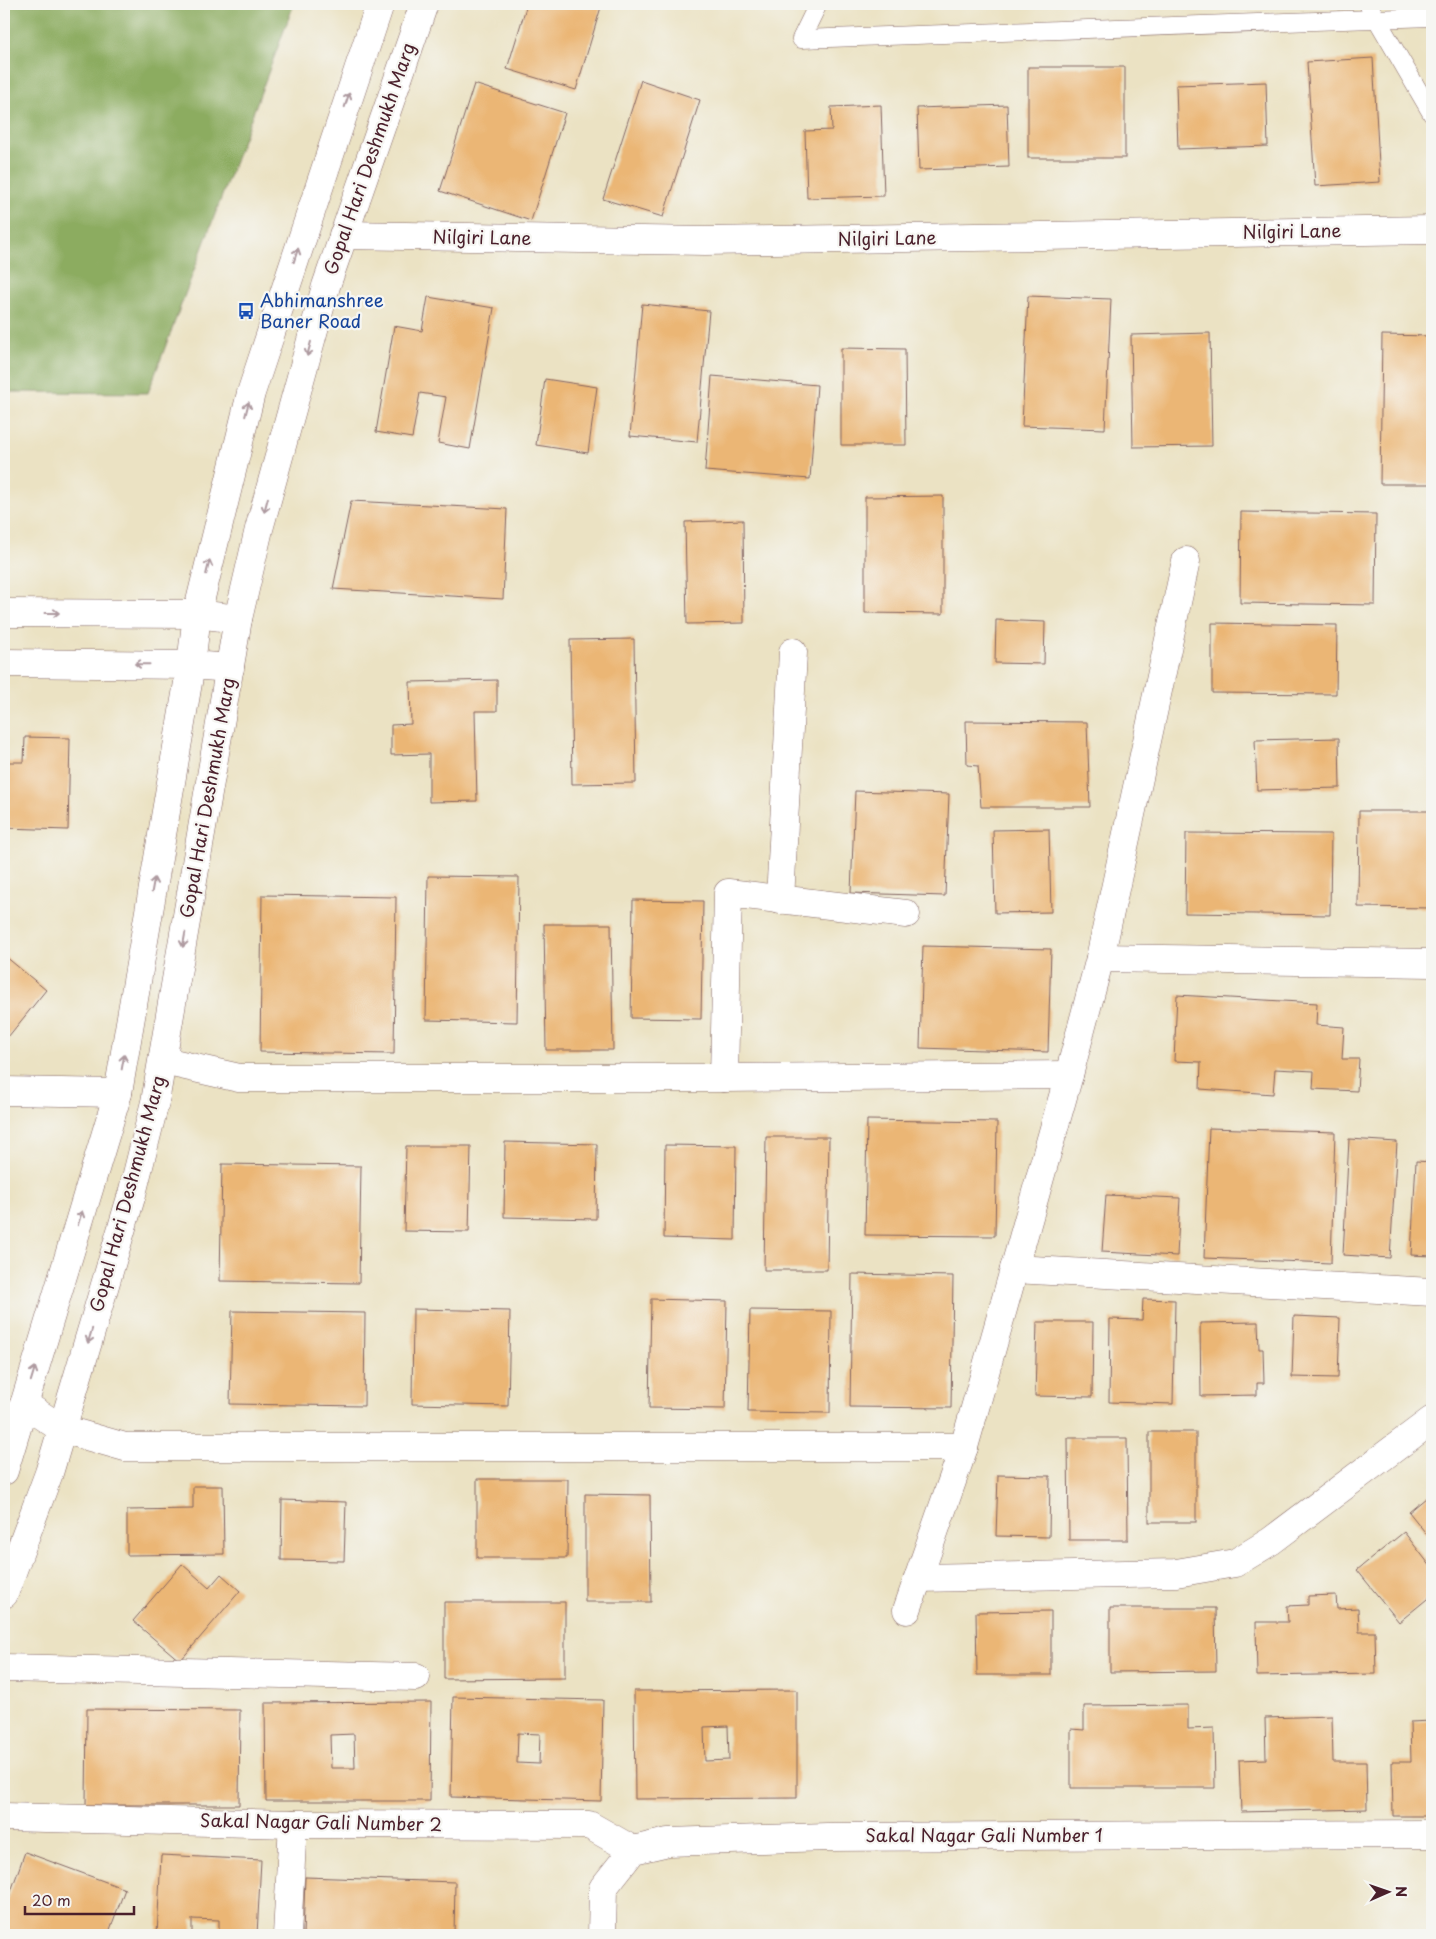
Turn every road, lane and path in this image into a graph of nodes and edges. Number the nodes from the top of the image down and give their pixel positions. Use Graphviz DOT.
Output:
graph roads {
  1 [pos="380,4"];
  2 [pos="424,4"];
  3 [pos="818,4"];
  4 [pos="1368,4"];
  5 [pos="1377,11"];
  6 [pos="1432,17"];
  7 [pos="1432,114"];
  8 [pos="1432,230"];
  9 [pos="343,235"];
  10 [pos="1186,561"];
  11 [pos="4,613"];
  12 [pos="197,614"];
  13 [pos="238,619"];
  14 [pos="793,652"];
  15 [pos="4,662"];
  16 [pos="191,665"];
  17 [pos="230,668"];
  18 [pos="780,900"];
  19 [pos="906,914"];
  20 [pos="1100,958"];
  21 [pos="1432,963"];
  22 [pos="164,1061"];
  23 [pos="1070,1074"];
  24 [pos="724,1078"];
  25 [pos="4,1091"];
  26 [pos="118,1093"];
  27 [pos="1014,1269"];
  28 [pos="1432,1292"];
  29 [pos="24,1404"];
  30 [pos="1432,1420"];
  31 [pos="62,1429"];
  32 [pos="964,1447"];
  33 [pos="4,1471"];
  34 [pos="918,1578"];
  35 [pos="4,1594"];
  36 [pos="907,1610"];
  37 [pos="4,1668"];
  38 [pos="416,1677"];
  39 [pos="4,1817"];
  40 [pos="293,1824"];
  41 [pos="1432,1834"];
  42 [pos="633,1850"];
  43 [pos="287,1935"];
  44 [pos="602,1935"];
  12 -- 1 [label="street, Gopal Hari Deshmukh Marg, one-way"];
  2 -- 9 [label="street, Gopal Hari Deshmukh Marg"];
  3 -- 5 [label="lane"];
  4 -- 5 [label="lane"];
  5 -- 6 [label="lane"];
  5 -- 7 [label="lane"];
  8 -- 9 [label="street, Nilgiri Lane"];
  9 -- 13 [label="street, Gopal Hari Deshmukh Marg, one-way"];
  10 -- 20 [label="street"];
  11 -- 12 [label="street, one-way"];
  12 -- 13 [label="street"];
  12 -- 16 [label="street, Gopal Hari Deshmukh Marg"];
  13 -- 17 [label="street, Gopal Hari Deshmukh Marg"];
  14 -- 18 [label="street"];
  16 -- 15 [label="street, one-way"];
  16 -- 17 [label="street"];
  26 -- 16 [label="street, Gopal Hari Deshmukh Marg, one-way"];
  17 -- 22 [label="street, Gopal Hari Deshmukh Marg, one-way"];
  18 -- 19 [label="street"];
  18 -- 24 [label="street"];
  20 -- 21 [label="street"];
  20 -- 23 [label="street"];
  22 -- 24 [label="street"];
  22 -- 31 [label="street, Gopal Hari Deshmukh Marg, one-way"];
  23 -- 24 [label="street"];
  23 -- 27 [label="street"];
  25 -- 26 [label="street"];
  29 -- 26 [label="street, Gopal Hari Deshmukh Marg, one-way"];
  27 -- 28 [label="street"];
  27 -- 32 [label="street"];
  29 -- 31 [label="street"];
  29 -- 33 [label="street, Gopal Hari Deshmukh Marg"];
  30 -- 34 [label="street"];
  31 -- 32 [label="street"];
  31 -- 35 [label="street, Gopal Hari Deshmukh Marg"];
  32 -- 34 [label="street"];
  34 -- 36 [label="street"];
  37 -- 38 [label="street"];
  39 -- 40 [label="street, Sakal Nagar Gali Number 2"];
  40 -- 42 [label="street, Sakal Nagar Gali Number 2"];
  40 -- 43 [label="street"];
  41 -- 42 [label="street, Sakal Nagar Gali Number 1"];
  42 -- 44 [label="street"];
}
